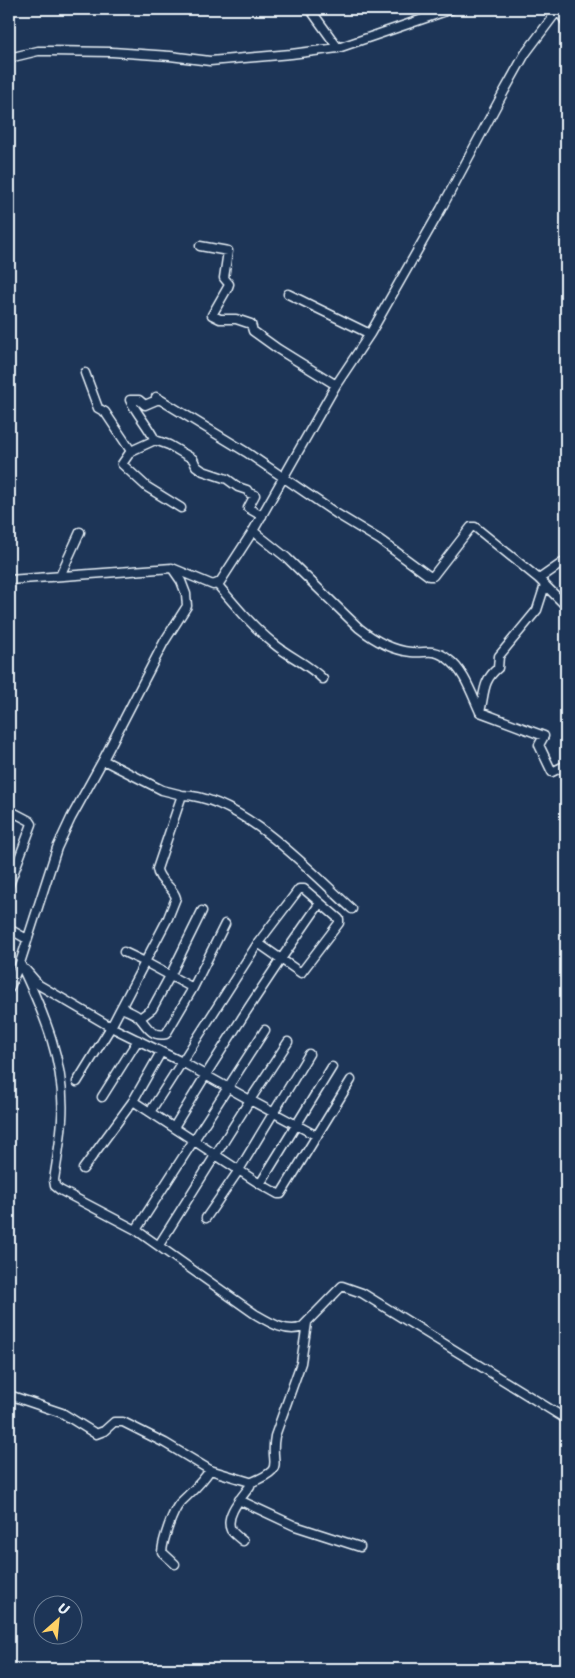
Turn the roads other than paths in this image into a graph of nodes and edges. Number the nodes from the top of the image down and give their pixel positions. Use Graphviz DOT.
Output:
graph roads {
  1 [pos="310,9"];
  2 [pos="452,9"];
  3 [pos="558,9"];
  4 [pos="566,22"];
  5 [pos="338,48"];
  6 [pos="9,58"];
  7 [pos="200,246"];
  8 [pos="288,294"];
  9 [pos="370,334"];
  10 [pos="85,373"];
  11 [pos="336,385"];
  12 [pos="155,440"];
  13 [pos="131,451"];
  14 [pos="284,477"];
  15 [pos="181,508"];
  16 [pos="262,516"];
  17 [pos="253,531"];
  18 [pos="80,532"];
  19 [pos="562,564"];
  20 [pos="172,568"];
  21 [pos="60,576"];
  22 [pos="9,580"];
  23 [pos="542,582"];
  24 [pos="217,584"];
  25 [pos="566,606"];
  26 [pos="323,679"];
  27 [pos="480,712"];
  28 [pos="103,760"];
  29 [pos="566,766"];
  30 [pos="182,795"];
  31 [pos="9,810"];
  32 [pos="9,885"];
  33 [pos="320,903"];
  34 [pos="352,909"];
  35 [pos="202,911"];
  36 [pos="224,924"];
  37 [pos="9,928"];
  38 [pos="27,939"];
  39 [pos="258,943"];
  40 [pos="124,952"];
  41 [pos="280,959"];
  42 [pos="145,962"];
  43 [pos="20,963"];
  44 [pos="170,976"];
  45 [pos="193,988"];
  46 [pos="9,990"];
  47 [pos="122,1008"];
  48 [pos="140,1018"];
  49 [pos="111,1027"];
  50 [pos="265,1030"];
  51 [pos="138,1040"];
  52 [pos="288,1042"];
  53 [pos="161,1052"];
  54 [pos="309,1054"];
  55 [pos="182,1062"];
  56 [pos="332,1066"];
  57 [pos="205,1074"];
  58 [pos="351,1080"];
  59 [pos="77,1082"];
  60 [pos="228,1088"];
  61 [pos="102,1097"];
  62 [pos="133,1100"];
  63 [pos="250,1100"];
  64 [pos="274,1111"];
  65 [pos="150,1112"];
  66 [pos="297,1124"];
  67 [pos="174,1127"];
  68 [pos="317,1136"];
  69 [pos="195,1140"];
  70 [pos="215,1154"];
  71 [pos="83,1169"];
  72 [pos="239,1170"];
  73 [pos="260,1184"];
  74 [pos="206,1218"];
  75 [pos="136,1230"];
  76 [pos="159,1245"];
  77 [pos="307,1323"];
  78 [pos="9,1395"];
  79 [pos="566,1419"];
  80 [pos="210,1470"];
  81 [pos="250,1483"];
  82 [pos="238,1500"];
  83 [pos="243,1541"];
  84 [pos="360,1546"];
  85 [pos="175,1564"];
  1 -- 5 [label="street"];
  2 -- 5 [label="street"];
  3 -- 4 [label="street"];
  3 -- 9 [label="street"];
  5 -- 6 [label="street"];
  7 -- 11 [label="street"];
  8 -- 9 [label="street"];
  9 -- 11 [label="street"];
  10 -- 13 [label="street"];
  11 -- 14 [label="street"];
  12 -- 13 [label="street"];
  12 -- 14 [label="street"];
  12 -- 16 [label="street"];
  13 -- 15 [label="street"];
  14 -- 16 [label="street"];
  14 -- 23 [label="street"];
  16 -- 17 [label="street"];
  17 -- 24 [label="street"];
  17 -- 27 [label="street"];
  18 -- 21 [label="street"];
  19 -- 23 [label="street"];
  20 -- 21 [label="street"];
  20 -- 24 [label="street"];
  20 -- 28 [label="street"];
  21 -- 22 [label="street"];
  23 -- 25 [label="street"];
  23 -- 27 [label="street"];
  24 -- 26 [label="street"];
  27 -- 29 [label="street"];
  28 -- 30 [label="street"];
  28 -- 38 [label="street"];
  30 -- 34 [label="street"];
  30 -- 42 [label="street"];
  31 -- 32 [label="street"];
  33 -- 39 [label="street"];
  33 -- 41 [label="street"];
  33 -- 41 [label="street"];
  35 -- 44 [label="street"];
  36 -- 45 [label="street"];
  37 -- 38 [label="street"];
  38 -- 43 [label="street"];
  39 -- 41 [label="street"];
  39 -- 55 [label="street"];
  40 -- 42 [label="street"];
  41 -- 57 [label="street"];
  42 -- 44 [label="street"];
  42 -- 47 [label="street"];
  43 -- 46 [label="street"];
  43 -- 49 [label="street"];
  43 -- 75 [label="street"];
  44 -- 45 [label="street"];
  44 -- 48 [label="street"];
  45 -- 48 [label="street"];
  47 -- 48 [label="street"];
  47 -- 49 [label="street"];
  49 -- 51 [label="street"];
  49 -- 59 [label="street"];
  50 -- 60 [label="street"];
  51 -- 53 [label="street"];
  51 -- 61 [label="street"];
  52 -- 63 [label="street"];
  53 -- 55 [label="street"];
  53 -- 62 [label="street"];
  54 -- 64 [label="street"];
  55 -- 57 [label="street"];
  55 -- 65 [label="street"];
  56 -- 66 [label="street"];
  57 -- 60 [label="street"];
  57 -- 67 [label="street"];
  58 -- 68 [label="street"];
  60 -- 63 [label="street"];
  60 -- 69 [label="street"];
  62 -- 65 [label="street"];
  62 -- 71 [label="street"];
  63 -- 64 [label="street"];
  63 -- 70 [label="street"];
  64 -- 66 [label="street"];
  64 -- 72 [label="street"];
  65 -- 67 [label="street"];
  66 -- 68 [label="street"];
  66 -- 73 [label="street"];
  67 -- 69 [label="street"];
  68 -- 73 [label="street"];
  69 -- 70 [label="street"];
  69 -- 75 [label="street"];
  70 -- 72 [label="street"];
  70 -- 76 [label="street"];
  72 -- 73 [label="street"];
  72 -- 74 [label="street"];
  75 -- 76 [label="street"];
  76 -- 77 [label="street"];
  77 -- 79 [label="street"];
  77 -- 81 [label="street"];
  78 -- 80 [label="street"];
  80 -- 81 [label="street"];
  80 -- 85 [label="street"];
  81 -- 82 [label="street"];
  82 -- 83 [label="street"];
  82 -- 84 [label="street"];
}
